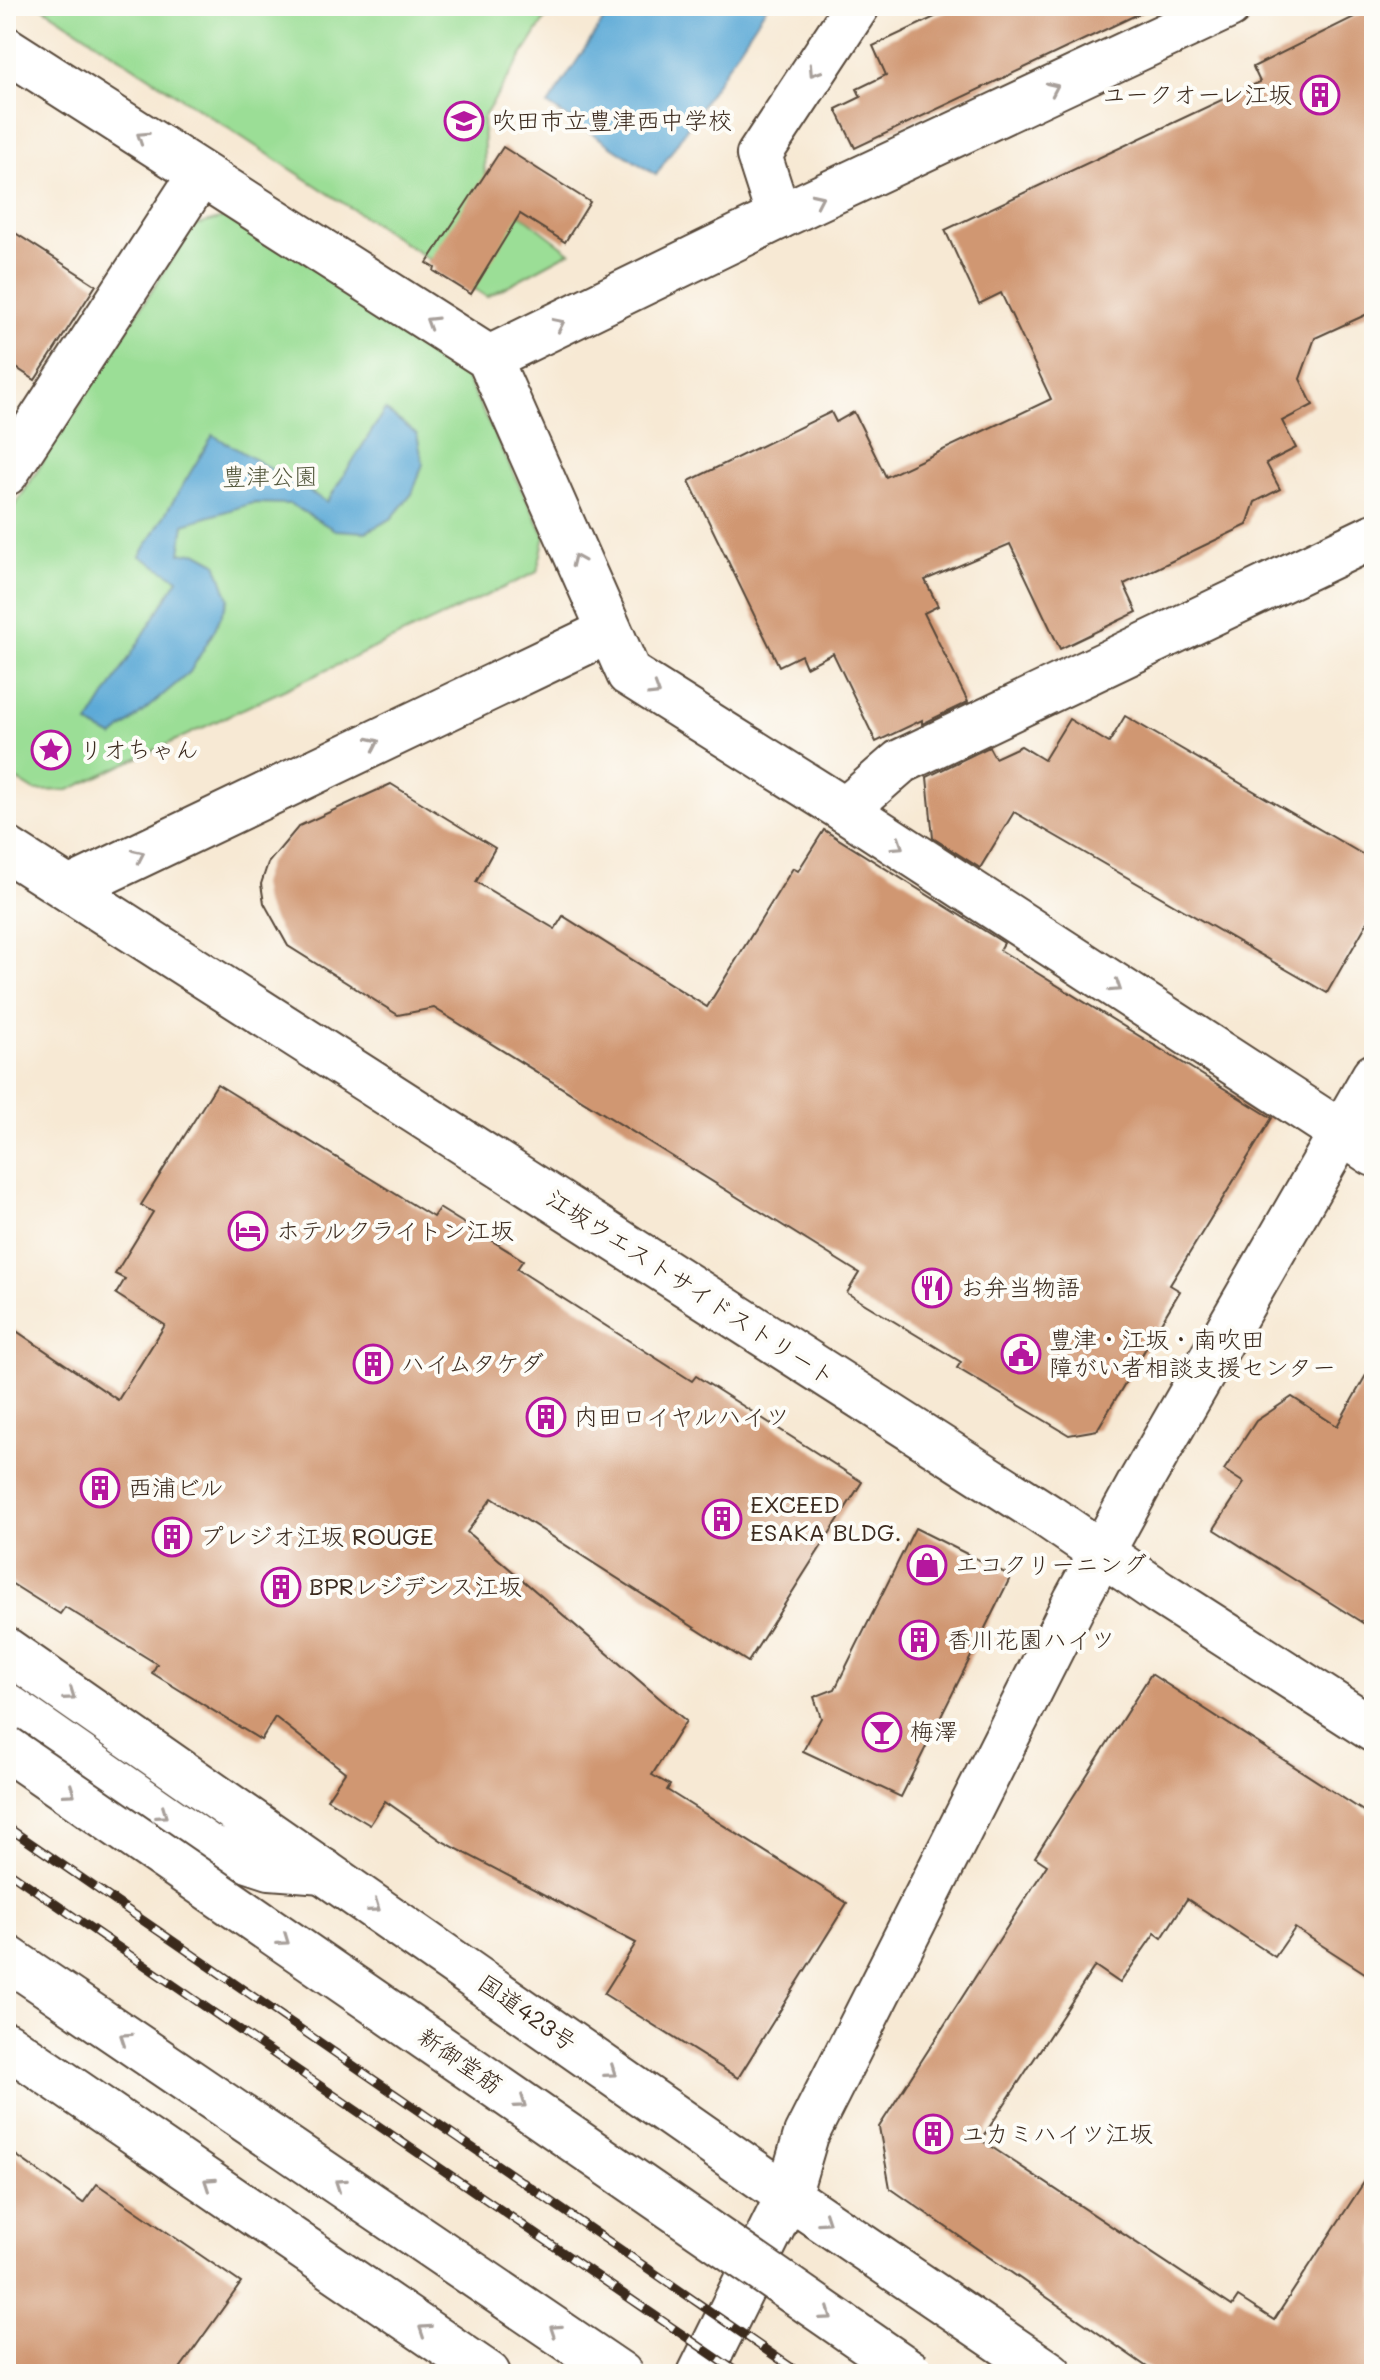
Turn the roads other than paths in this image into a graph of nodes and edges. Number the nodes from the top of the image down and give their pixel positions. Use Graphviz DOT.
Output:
graph roads {
  1 [pos="857,6"];
  2 [pos="1229,6"];
  3 [pos="6,49"];
  4 [pos="200,175"];
  5 [pos="779,217"];
  6 [pos="489,358"];
  7 [pos="6,473"];
  8 [pos="1374,536"];
  9 [pos="609,631"];
  10 [pos="845,810"];
  11 [pos="6,849"];
  12 [pos="69,889"];
  13 [pos="1374,1076"];
  14 [pos="1357,1143"];
  15 [pos="1102,1552"];
  16 [pos="6,1650"];
  17 [pos="6,1705"];
  18 [pos="1374,1730"];
  19 [pos="6,1748"];
  20 [pos="323,1871"];
  21 [pos="6,1957"];
  22 [pos="6,2044"];
  23 [pos="788,2196"];
  24 [pos="488,2374"];
  25 [pos="620,2374"];
  26 [pos="700,2374"];
  27 [pos="913,2374"];
  28 [pos="1050,2374"];
  1 -- 5 [label="main road, one-way"];
  5 -- 2 [label="main road, one-way"];
  4 -- 3 [label="main road, one-way"];
  6 -- 4 [label="main road, one-way"];
  4 -- 7 [label="main road"];
  6 -- 5 [label="main road, one-way"];
  9 -- 6 [label="main road, one-way"];
  8 -- 10 [label="main road"];
  9 -- 10 [label="main road, one-way"];
  12 -- 9 [label="main road, one-way"];
  10 -- 14 [label="main road, one-way"];
  11 -- 12 [label="main road, 江坂ウエストサイドストリート"];
  12 -- 15 [label="main road, 江坂ウエストサイドストリート"];
  13 -- 14 [label="main road"];
  14 -- 15 [label="main road"];
  15 -- 18 [label="main road, 江坂ウエストサイドストリート"];
  15 -- 23 [label="main road"];
  16 -- 20 [label="main road, 国道423号, one-way"];
  17 -- 20 [label="main road, one-way"];
  19 -- 27 [label="main road, 新御堂筋, one-way, bridge"];
  20 -- 23 [label="main road, 国道423号, one-way"];
  25 -- 21 [label="main road, one-way"];
  24 -- 22 [label="main road, one-way"];
  23 -- 26 [label="main road"];
  23 -- 28 [label="main road, 国道423号, one-way"];
}
